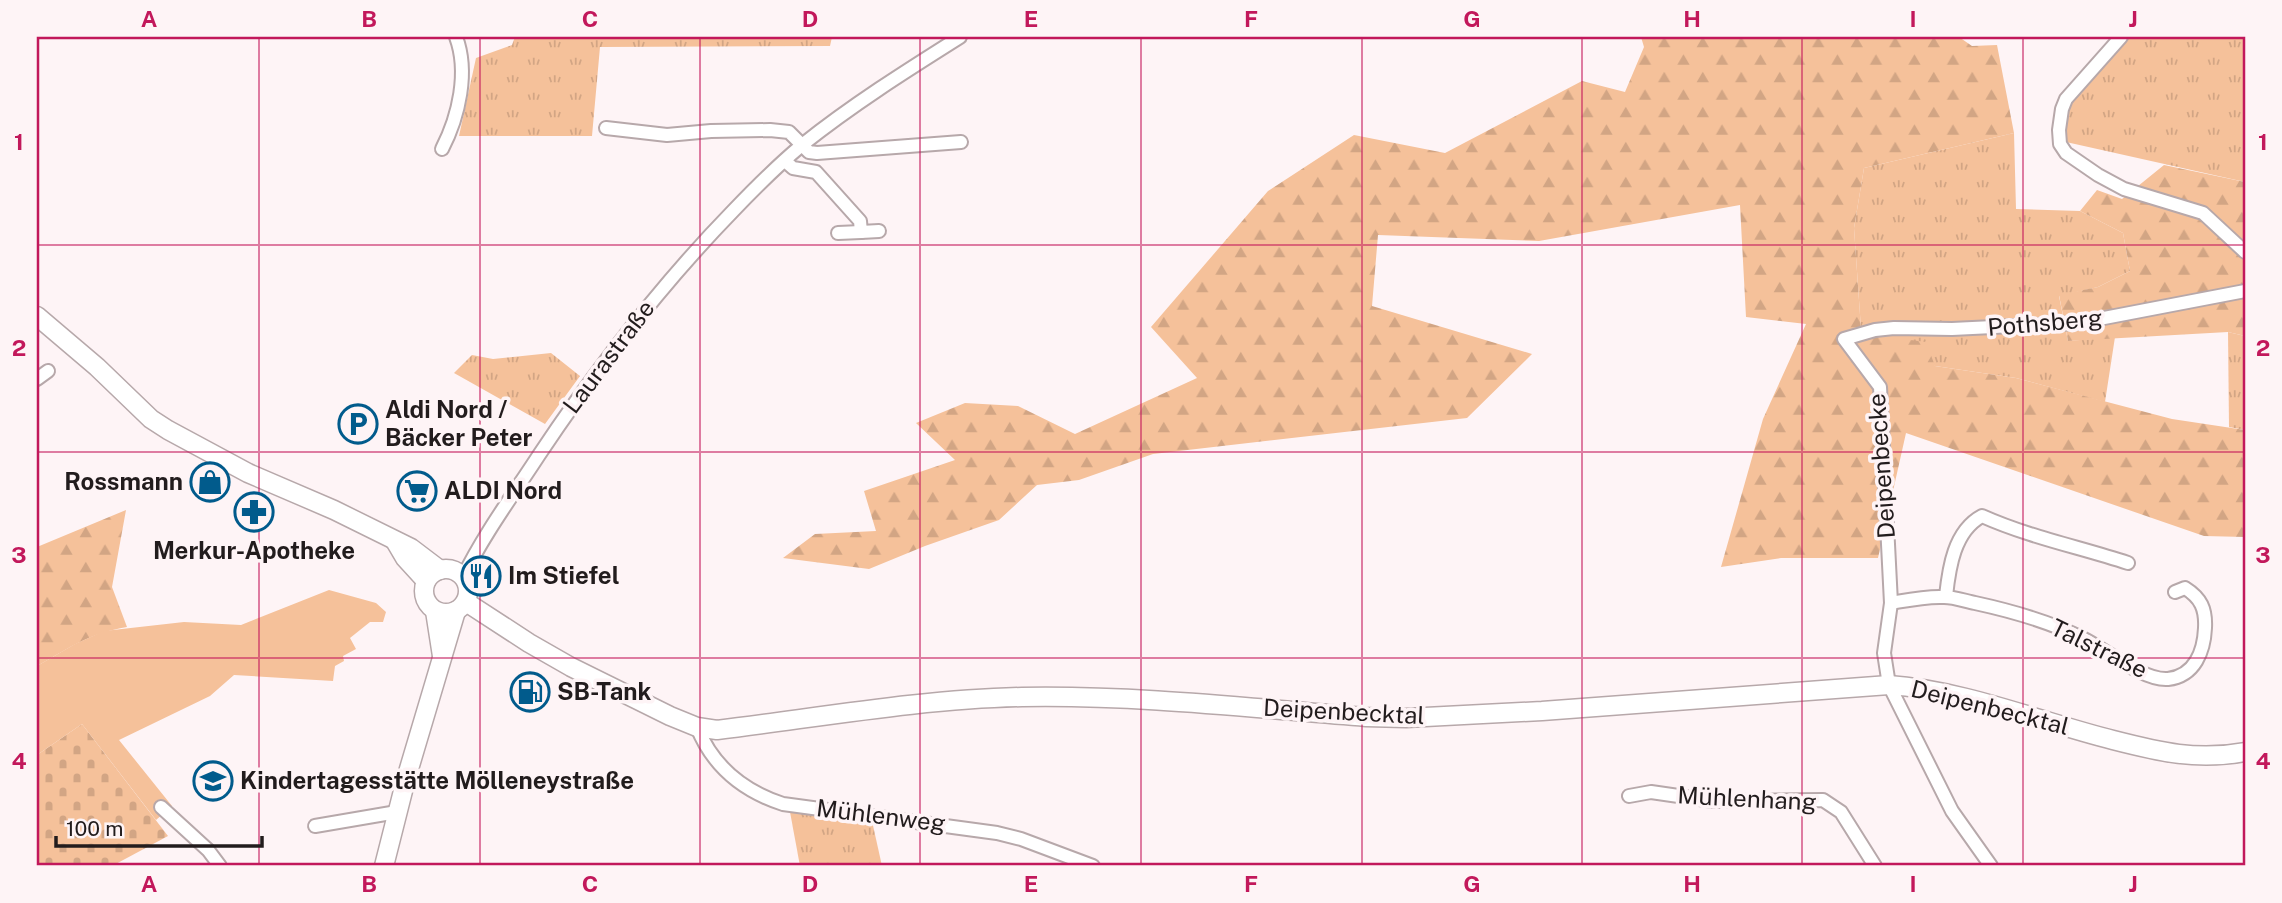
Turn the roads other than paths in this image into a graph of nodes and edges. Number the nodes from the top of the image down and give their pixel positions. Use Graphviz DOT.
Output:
graph roads {
  1 [pos="456,37"];
  2 [pos="960,37"];
  3 [pos="2121,37"];
  4 [pos="606,128"];
  5 [pos="961,142"];
  6 [pos="802,145"];
  7 [pos="442,149"];
  8 [pos="785,161"];
  9 [pos="879,231"];
  10 [pos="861,232"];
  11 [pos="838,233"];
  12 [pos="2245,252"];
  13 [pos="2245,291"];
  14 [pos="37,316"];
  15 [pos="1844,339"];
  16 [pos="48,371"];
  17 [pos="37,379"];
  18 [pos="2127,563"];
  19 [pos="433,575"];
  20 [pos="463,577"];
  21 [pos="2175,592"];
  22 [pos="1946,597"];
  23 [pos="1891,603"];
  24 [pos="461,606"];
  25 [pos="435,611"];
  26 [pos="442,656"];
  27 [pos="1889,685"];
  28 [pos="697,727"];
  29 [pos="2245,752"];
  30 [pos="1629,796"];
  31 [pos="161,807"];
  32 [pos="397,812"];
  33 [pos="315,826"];
  34 [pos="220,866"];
  35 [pos="384,866"];
  36 [pos="1093,866"];
  37 [pos="1875,866"];
  38 [pos="1991,866"];
  1 -- 7 [label="street"];
  2 -- 6 [label="street, Laurastraße"];
  3 -- 12 [label="street"];
  4 -- 6 [label="street"];
  5 -- 6 [label="street"];
  6 -- 8 [label="street, Laurastraße"];
  8 -- 10 [label="street"];
  8 -- 20 [label="street, Laurastraße"];
  9 -- 10 [label="street"];
  10 -- 11 [label="street"];
  13 -- 15 [label="street, Pothsberg"];
  14 -- 19 [label="main road"];
  15 -- 23 [label="street, Deipenbecke"];
  16 -- 17 [label="street"];
  18 -- 22 [label="street"];
  19 -- 20 [label="main road"];
  19 -- 25 [label="main road"];
  20 -- 24 [label="main road"];
  21 -- 22 [label="street, Talstraße"];
  22 -- 23 [label="street, Talstraße"];
  23 -- 27 [label="street"];
  24 -- 25 [label="main road"];
  24 -- 26 [label="main road"];
  24 -- 28 [label="main road, Deipenbecktal"];
  25 -- 26 [label="main road"];
  26 -- 32 [label="main road"];
  27 -- 28 [label="main road, Deipenbecktal"];
  27 -- 29 [label="main road, Deipenbecktal"];
  27 -- 38 [label="street"];
  28 -- 36 [label="street, Mühlenweg"];
  30 -- 37 [label="street, Mühlenhang"];
  31 -- 34 [label="street"];
  32 -- 33 [label="street"];
  32 -- 35 [label="main road"];
}
